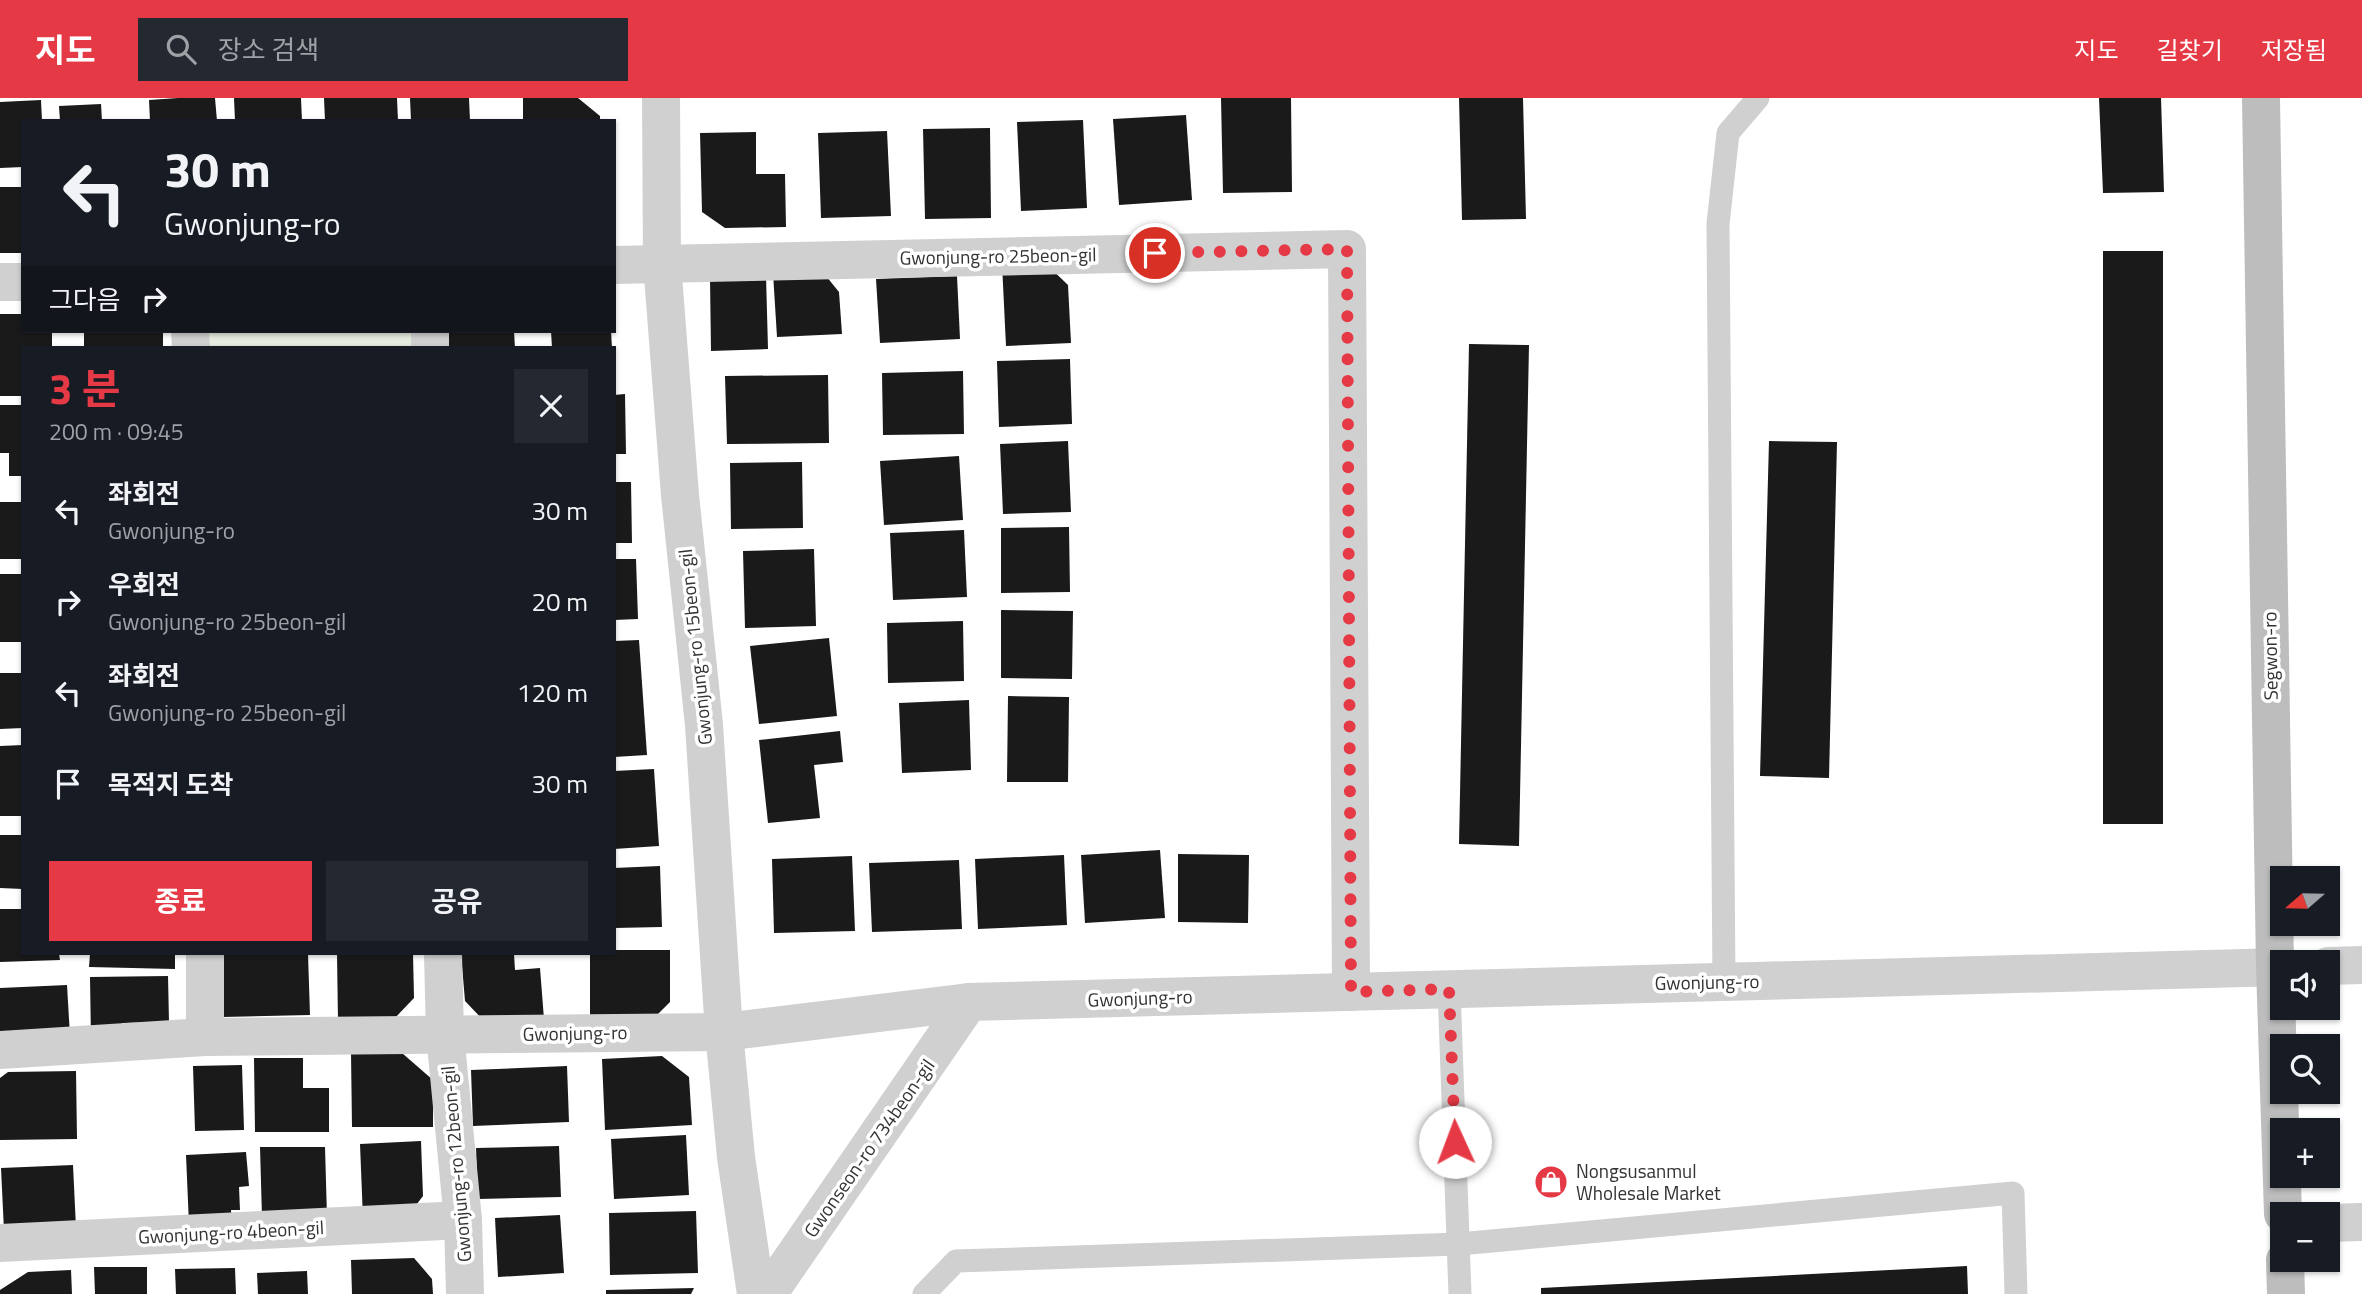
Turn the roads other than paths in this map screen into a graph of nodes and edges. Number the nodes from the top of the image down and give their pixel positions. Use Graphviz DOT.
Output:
graph roads {
  1 [pos="661,98"];
  2 [pos="1758,98"];
  3 [pos="2261,98"];
  4 [pos="662,263"];
  5 [pos="616,265"];
  6 [pos="0,282"];
  7 [pos="21,282"];
  8 [pos="2278,950"];
  9 [pos="205,955"];
  10 [pos="443,955"];
  11 [pos="2362,965"];
  12 [pos="2340,966"];
  13 [pos="2270,967"];
  14 [pos="1724,982"];
  15 [pos="1449,989"];
  16 [pos="1351,992"];
  17 [pos="969,1002"];
  18 [pos="2279,1020"];
  19 [pos="724,1032"];
  20 [pos="445,1034"];
  21 [pos="205,1037"];
  22 [pos="0,1050"];
  23 [pos="2283,1202"];
  24 [pos="463,1220"];
  25 [pos="2362,1222"];
  26 [pos="2340,1223"];
  27 [pos="0,1243"];
  28 [pos="1459,1244"];
  29 [pos="2285,1272"];
  30 [pos="466,1294"];
  31 [pos="756,1294"];
  32 [pos="768,1294"];
  33 [pos="924,1294"];
  34 [pos="1461,1294"];
  35 [pos="2016,1294"];
  36 [pos="2286,1294"];
  1 -- 4 [label="street, Gwonjung-ro 15beon-gil"];
  2 -- 14 [label="lane"];
  3 -- 8 [label="street, Segwon-ro"];
  4 -- 5 [label="street"];
  4 -- 16 [label="street, Gwonjung-ro 25beon-gil"];
  4 -- 19 [label="street, Gwonjung-ro 15beon-gil"];
  6 -- 7 [label="street"];
  9 -- 21 [label="street"];
  10 -- 20 [label="street, Gwonjung-ro 12beon-gil"];
  11 -- 12 [label="street"];
  13 -- 14 [label="street, Gwonjung-ro"];
  14 -- 15 [label="street, Gwonjung-ro"];
  15 -- 16 [label="street, Gwonjung-ro"];
  15 -- 28 [label="lane"];
  16 -- 17 [label="street, Gwonjung-ro"];
  17 -- 19 [label="street, Gwonjung-ro"];
  17 -- 32 [label="street, Gwonseon-ro 734beon-gil"];
  18 -- 23 [label="street, Segwon-ro"];
  19 -- 20 [label="street, Gwonjung-ro"];
  19 -- 31 [label="street, Gwonjung-ro 15beon-gil"];
  20 -- 21 [label="street, Gwonjung-ro"];
  20 -- 24 [label="street, Gwonjung-ro 12beon-gil"];
  21 -- 22 [label="street, Gwonjung-ro"];
  24 -- 27 [label="street, Gwonjung-ro 4beon-gil"];
  24 -- 30 [label="street, Gwonjung-ro 12beon-gil"];
  25 -- 26 [label="street"];
  28 -- 33 [label="lane"];
  28 -- 34 [label="lane"];
  28 -- 35 [label="lane"];
  29 -- 36 [label="street"];
}
